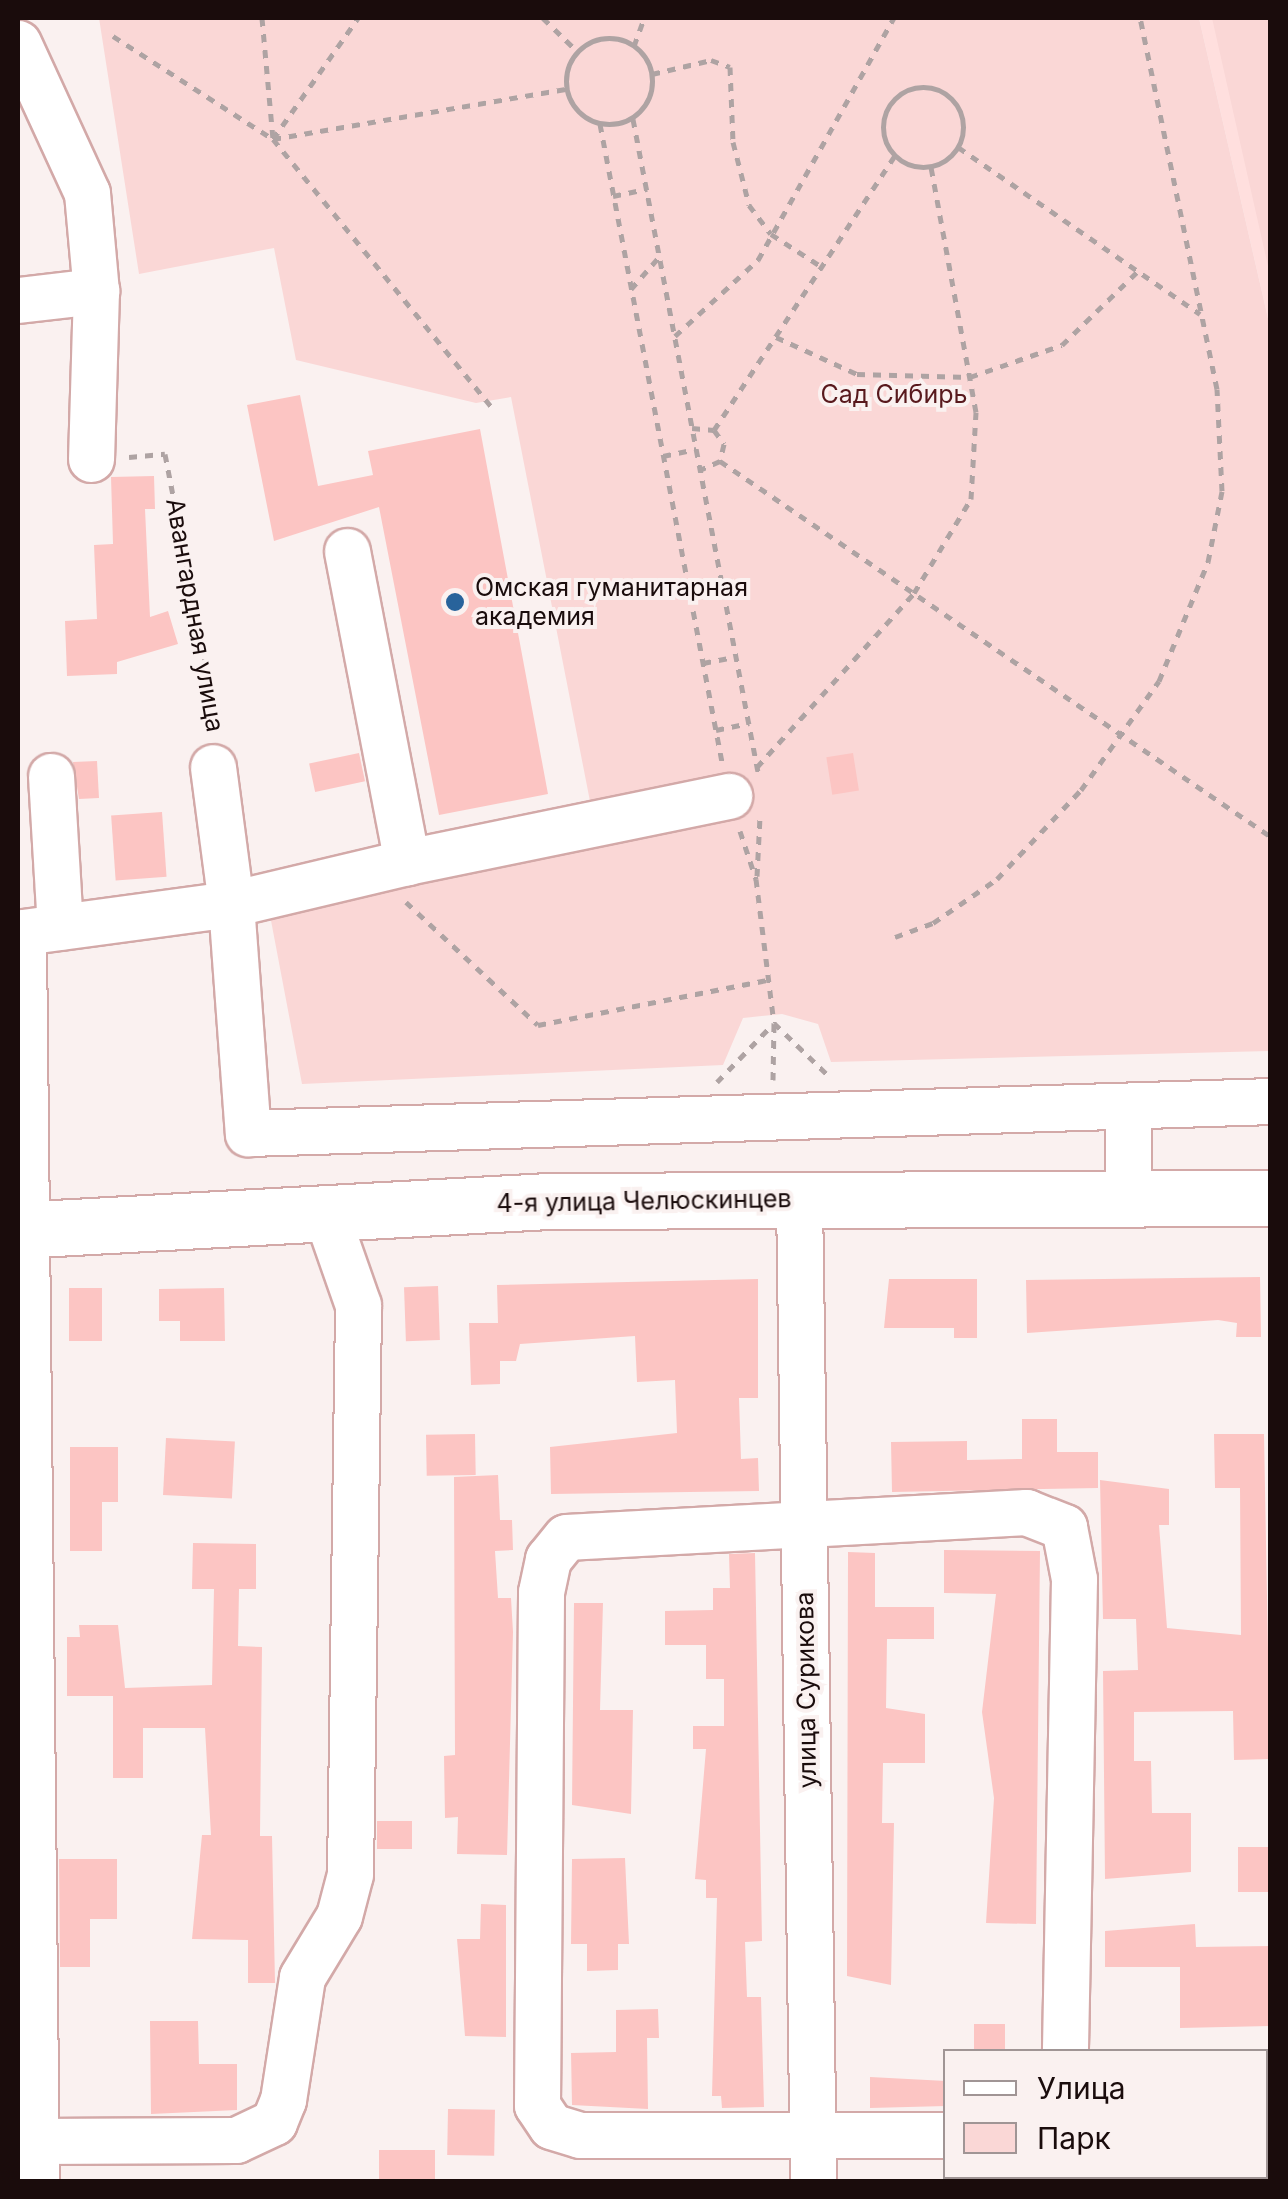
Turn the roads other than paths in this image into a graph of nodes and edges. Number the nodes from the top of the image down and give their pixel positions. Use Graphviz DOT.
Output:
graph roads {
  1 [pos="18,43"];
  2 [pos="96,291"];
  3 [pos="18,300"];
  4 [pos="91,460"];
  5 [pos="347,551"];
  6 [pos="213,767"];
  7 [pos="51,776"];
  8 [pos="752,790"];
  9 [pos="405,880"];
  10 [pos="231,904"];
  11 [pos="34,930"];
  12 [pos="1270,1101"];
  13 [pos="1128,1106"];
  14 [pos="799,1198"];
  15 [pos="1128,1198"];
  16 [pos="1270,1198"];
  17 [pos="325,1211"];
  18 [pos="20,1230"];
  19 [pos="804,1522"];
  20 [pos="22,1532"];
  21 [pos="1065,2049"];
  22 [pos="943,2136"];
  23 [pos="31,2159"];
  24 [pos="813,2160"];
  1 -- 2 [label="street"];
  2 -- 3 [label="street"];
  2 -- 4 [label="street"];
  5 -- 9 [label="street"];
  6 -- 10 [label="street, Авангардная улица"];
  7 -- 11 [label="street"];
  8 -- 9 [label="street"];
  9 -- 10 [label="street"];
  10 -- 11 [label="street"];
  10 -- 13 [label="street, Авангардная улица"];
  11 -- 18 [label="street"];
  12 -- 13 [label="street"];
  13 -- 15 [label="street"];
  14 -- 15 [label="main road, 4-я улица Челюскинцев"];
  14 -- 17 [label="main road, 4-я улица Челюскинцев"];
  14 -- 19 [label="street, улица Сурикова"];
  15 -- 16 [label="main road, 4-я улица Челюскинцев"];
  17 -- 18 [label="main road, 4-я улица Челюскинцев"];
  17 -- 23 [label="street"];
  18 -- 20 [label="street"];
  19 -- 21 [label="street"];
  19 -- 24 [label="street, улица Сурикова"];
  19 -- 24 [label="street"];
  20 -- 23 [label="street"];
  22 -- 24 [label="street"];
}
